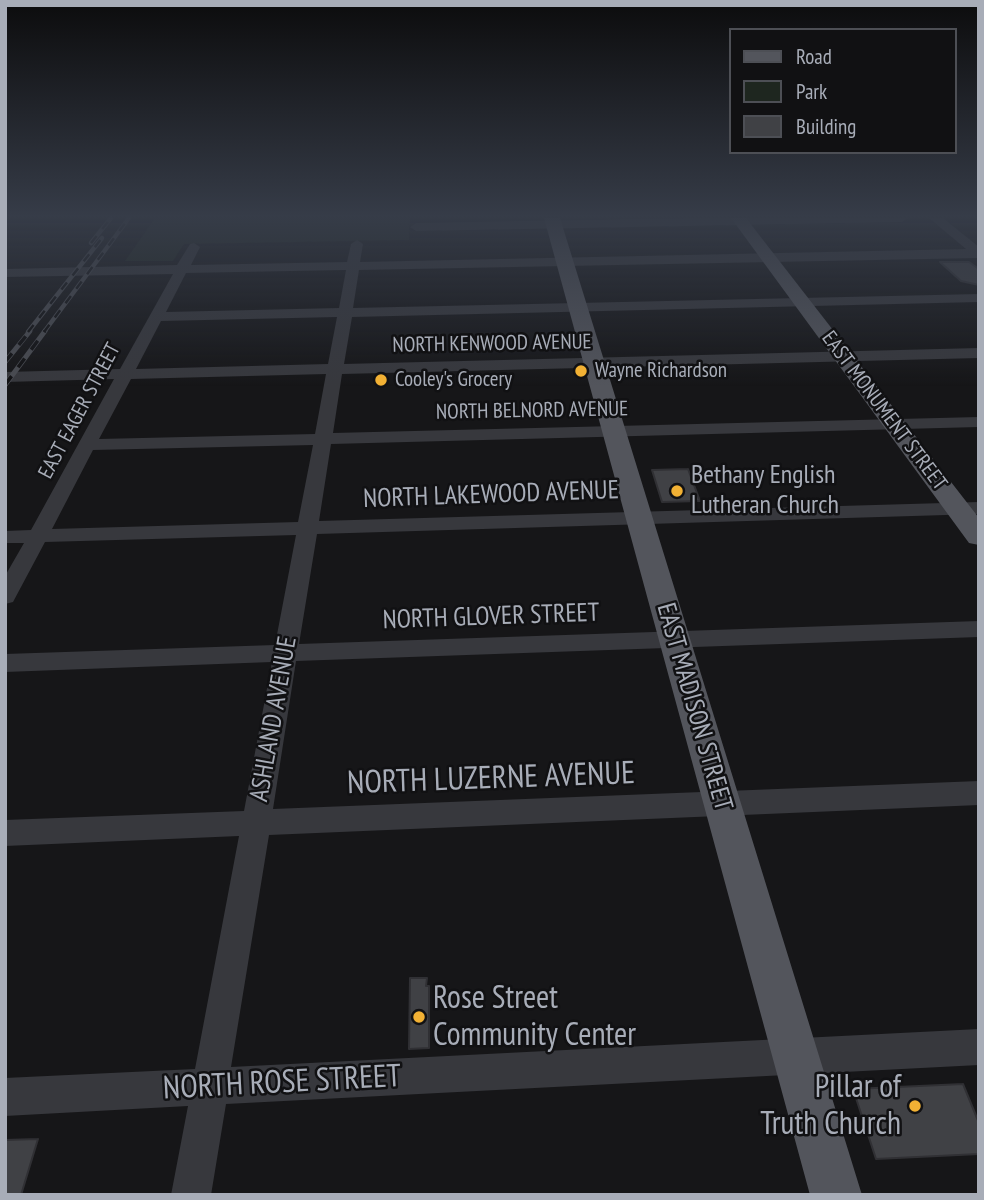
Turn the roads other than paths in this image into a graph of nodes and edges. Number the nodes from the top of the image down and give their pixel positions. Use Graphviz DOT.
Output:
graph roads {
  1 [pos="179,274"];
  2 [pos="352,274"];
  3 [pos="568,274"];
  4 [pos="781,274"];
  5 [pos="979,298"];
  6 [pos="802,302"];
  7 [pos="578,308"];
  8 [pos="345,312"];
  9 [pos="156,317"];
  10 [pos="979,353"];
  11 [pos="842,356"];
  12 [pos="594,363"];
  13 [pos="335,369"];
  14 [pos="126,374"];
  15 [pos="5,377"];
  16 [pos="979,422"];
  17 [pos="894,424"];
  18 [pos="614,431"];
  19 [pos="323,439"];
  20 [pos="87,445"];
  21 [pos="968,508"];
  22 [pos="639,518"];
  23 [pos="308,528"];
  24 [pos="38,536"];
  25 [pos="5,537"];
  26 [pos="979,537"];
  27 [pos="5,597"];
  28 [pos="979,629"];
  29 [pos="675,640"];
  30 [pos="286,653"];
  31 [pos="5,663"];
  32 [pos="979,793"];
  33 [pos="723,805"];
  34 [pos="256,823"];
  35 [pos="5,833"];
  36 [pos="979,1047"];
  37 [pos="796,1056"];
  38 [pos="210,1086"];
  39 [pos="5,1097"];
  40 [pos="191,1195"];
  41 [pos="836,1195"];
  1 -- 9 [label="street, EAST EAGER STREET"];
  2 -- 8 [label="street, ASHLAND AVENUE"];
  3 -- 7 [label="main road, EAST MADISON STREET"];
  4 -- 6 [label="main road, EAST MONUMENT STREET"];
  5 -- 6 [label="street"];
  6 -- 7 [label="street"];
  6 -- 11 [label="main road, EAST MONUMENT STREET"];
  7 -- 8 [label="street"];
  7 -- 12 [label="main road, EAST MADISON STREET"];
  8 -- 9 [label="street"];
  8 -- 13 [label="street, ASHLAND AVENUE"];
  9 -- 14 [label="street, EAST EAGER STREET"];
  10 -- 11 [label="street, NORTH KENWOOD AVENUE"];
  11 -- 12 [label="street, NORTH KENWOOD AVENUE"];
  11 -- 17 [label="main road, EAST MONUMENT STREET"];
  12 -- 13 [label="street, NORTH KENWOOD AVENUE"];
  12 -- 18 [label="main road, EAST MADISON STREET"];
  13 -- 14 [label="street, NORTH KENWOOD AVENUE"];
  13 -- 19 [label="street, ASHLAND AVENUE"];
  14 -- 15 [label="street, NORTH KENWOOD AVENUE"];
  14 -- 20 [label="street, EAST EAGER STREET"];
  16 -- 17 [label="street, NORTH BELNORD AVENUE"];
  17 -- 18 [label="street, NORTH BELNORD AVENUE"];
  17 -- 21 [label="main road, EAST MONUMENT STREET"];
  18 -- 19 [label="street, NORTH BELNORD AVENUE"];
  18 -- 22 [label="main road, EAST MADISON STREET"];
  19 -- 20 [label="street, NORTH BELNORD AVENUE"];
  19 -- 23 [label="street, ASHLAND AVENUE"];
  20 -- 24 [label="street, EAST EAGER STREET"];
  21 -- 22 [label="street, NORTH LAKEWOOD AVENUE"];
  21 -- 26 [label="main road, EAST MONUMENT STREET"];
  22 -- 23 [label="street, NORTH LAKEWOOD AVENUE"];
  22 -- 29 [label="main road, EAST MADISON STREET"];
  23 -- 24 [label="street, NORTH LAKEWOOD AVENUE"];
  23 -- 30 [label="street, ASHLAND AVENUE"];
  24 -- 25 [label="street, NORTH LAKEWOOD AVENUE"];
  24 -- 27 [label="street, EAST EAGER STREET"];
  28 -- 29 [label="street, NORTH GLOVER STREET"];
  29 -- 30 [label="street, NORTH GLOVER STREET"];
  29 -- 33 [label="main road, EAST MADISON STREET"];
  30 -- 31 [label="street, NORTH GLOVER STREET"];
  30 -- 34 [label="street, ASHLAND AVENUE"];
  32 -- 33 [label="street, NORTH LUZERNE AVENUE"];
  33 -- 34 [label="street, NORTH LUZERNE AVENUE"];
  33 -- 37 [label="main road, EAST MADISON STREET"];
  34 -- 35 [label="street, NORTH LUZERNE AVENUE"];
  34 -- 38 [label="street, ASHLAND AVENUE"];
  36 -- 37 [label="street, NORTH ROSE STREET"];
  37 -- 38 [label="street, NORTH ROSE STREET"];
  37 -- 41 [label="main road, EAST MADISON STREET"];
  38 -- 39 [label="street, NORTH ROSE STREET"];
  38 -- 40 [label="street, ASHLAND AVENUE"];
}
